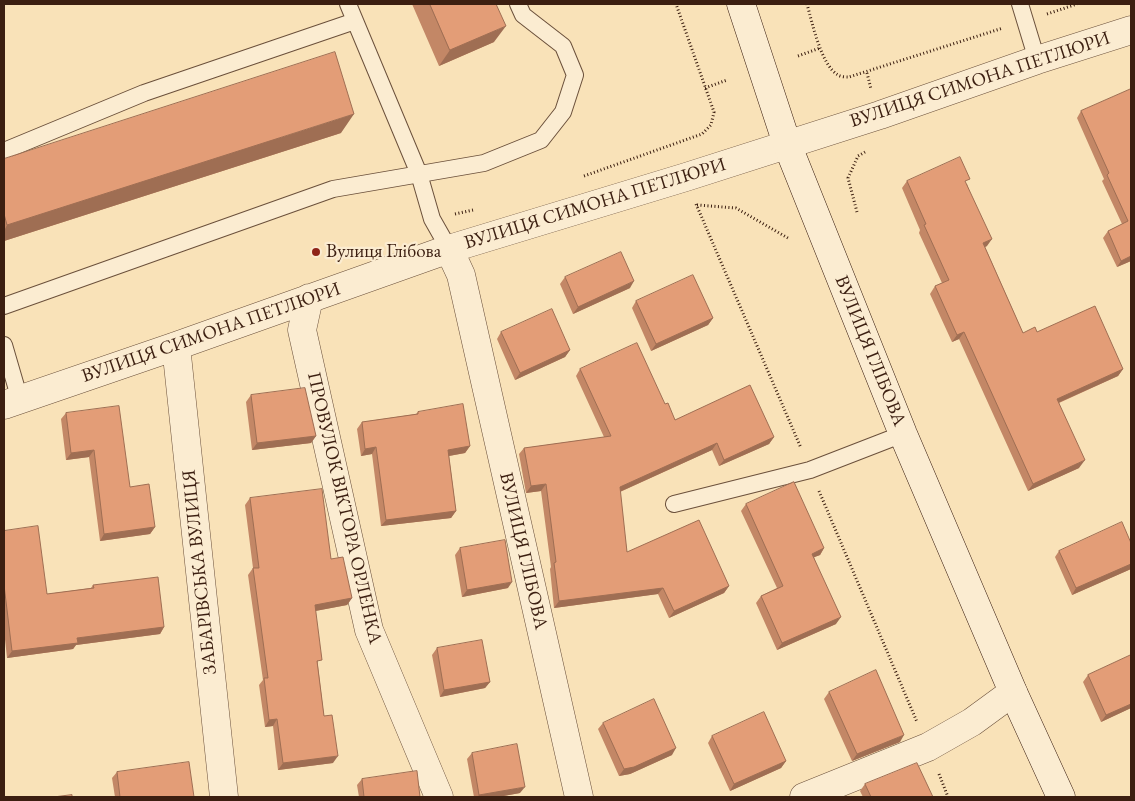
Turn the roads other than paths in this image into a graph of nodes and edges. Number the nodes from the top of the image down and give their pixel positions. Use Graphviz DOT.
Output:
graph roads {
  1 [pos="348,4"];
  2 [pos="518,4"];
  3 [pos="741,4"];
  4 [pos="1020,4"];
  5 [pos="355,21"];
  6 [pos="1131,30"];
  7 [pos="1037,60"];
  8 [pos="787,144"];
  9 [pos="4,151"];
  10 [pos="419,174"];
  11 [pos="449,249"];
  12 [pos="309,298"];
  13 [pos="4,306"];
  14 [pos="4,345"];
  15 [pos="176,346"];
  16 [pos="12,402"];
  17 [pos="903,434"];
  18 [pos="674,504"];
  19 [pos="1013,692"];
  20 [pos="224,797"];
  21 [pos="439,797"];
  22 [pos="579,797"];
  23 [pos="804,797"];
  24 [pos="1061,797"];
  1 -- 5 [label="lane"];
  2 -- 10 [label="lane"];
  3 -- 8 [label="street, ВУЛИЦЯ ГЛІБОВА"];
  4 -- 7 [label="lane"];
  5 -- 9 [label="lane"];
  5 -- 10 [label="lane"];
  6 -- 7 [label="street, ВУЛИЦЯ СИМОНА ПЕТЛЮРИ"];
  7 -- 8 [label="street, ВУЛИЦЯ СИМОНА ПЕТЛЮРИ"];
  8 -- 11 [label="street, ВУЛИЦЯ СИМОНА ПЕТЛЮРИ"];
  8 -- 17 [label="street, ВУЛИЦЯ ГЛІБОВА"];
  10 -- 11 [label="lane"];
  10 -- 13 [label="lane"];
  11 -- 12 [label="street, ВУЛИЦЯ СИМОНА ПЕТЛЮРИ"];
  11 -- 22 [label="street, ВУЛИЦЯ ГЛІБОВА"];
  12 -- 15 [label="street, ВУЛИЦЯ СИМОНА ПЕТЛЮРИ"];
  12 -- 21 [label="street, ПРОВУЛОК ВІКТОРА ОРЛЕНКА"];
  14 -- 16 [label="lane"];
  15 -- 16 [label="street, ВУЛИЦЯ СИМОНА ПЕТЛЮРИ"];
  15 -- 20 [label="street, ЗАБАРІВСЬКА ВУЛИЦЯ"];
  17 -- 18 [label="lane"];
  17 -- 19 [label="street, ВУЛИЦЯ ГЛІБОВА"];
  19 -- 23 [label="street"];
  19 -- 24 [label="street, ВУЛИЦЯ ГЛІБОВА"];
}
